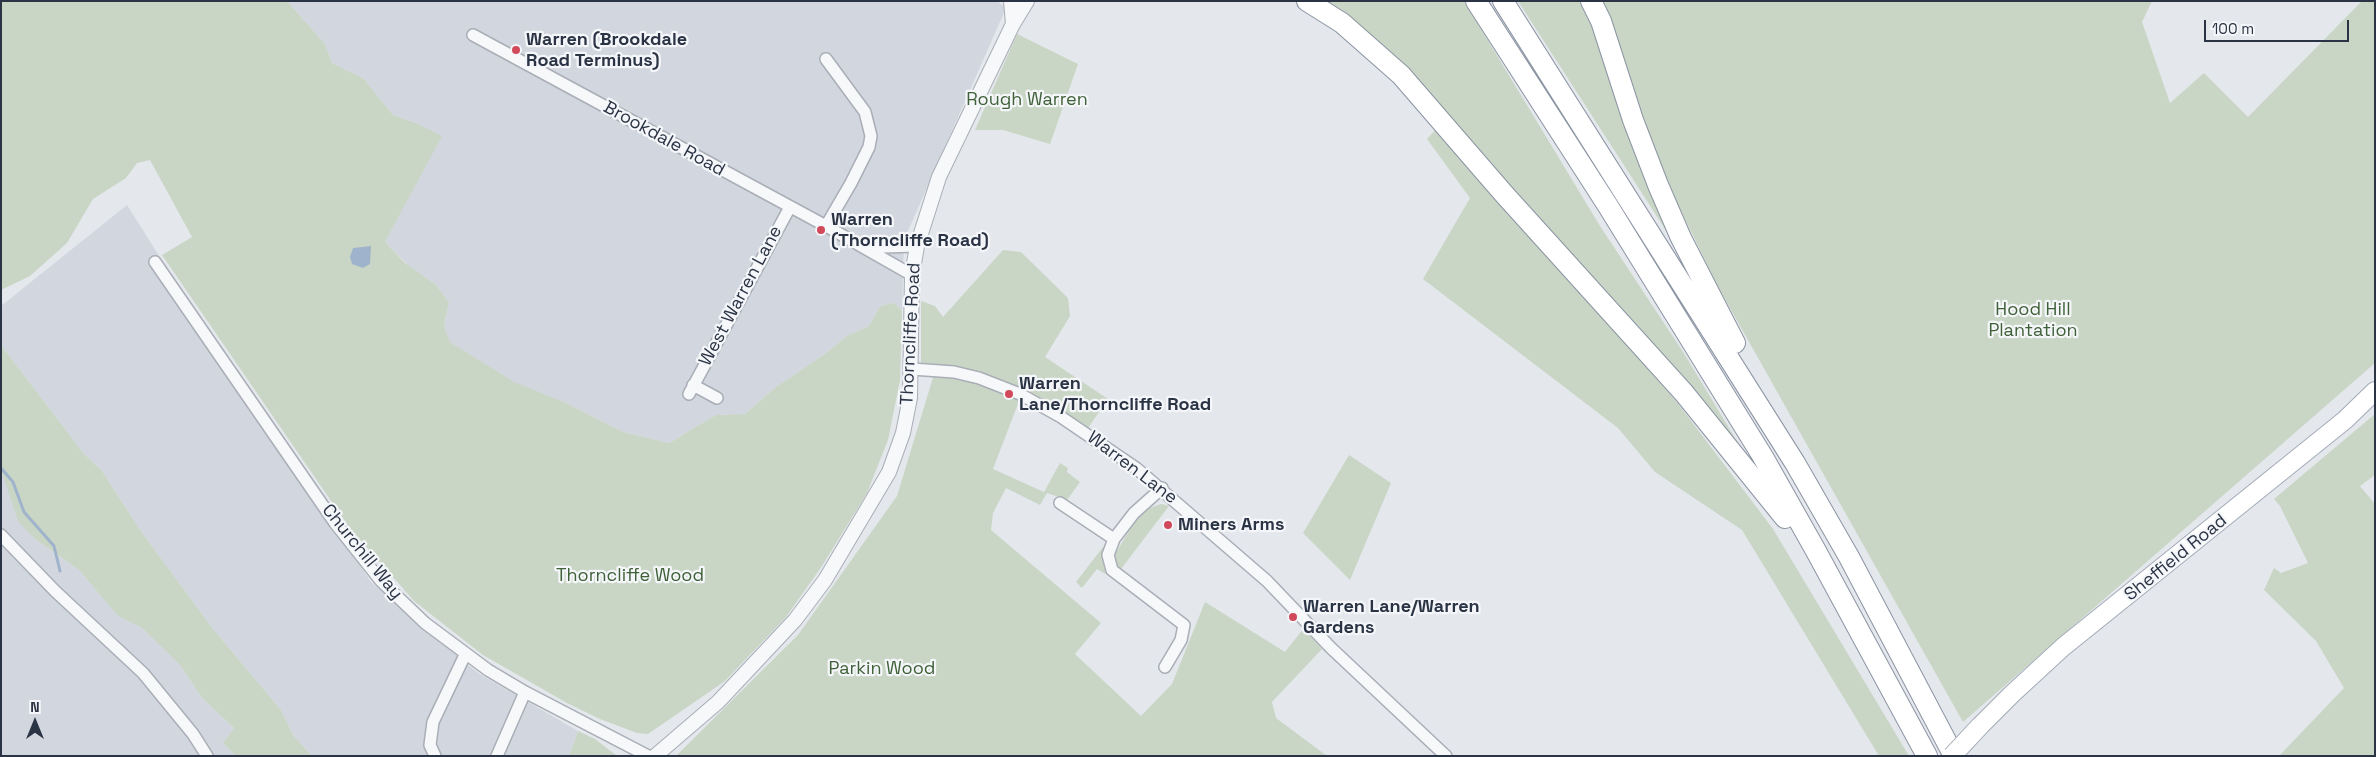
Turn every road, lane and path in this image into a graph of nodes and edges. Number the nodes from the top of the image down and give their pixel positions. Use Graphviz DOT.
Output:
graph roads {
  1 [pos="1011,1"];
  2 [pos="1027,1"];
  3 [pos="1307,1"];
  4 [pos="1476,1"];
  5 [pos="1503,1"];
  6 [pos="1592,1"];
  7 [pos="1013,24"];
  8 [pos="474,35"];
  9 [pos="826,59"];
  10 [pos="790,207"];
  11 [pos="826,226"];
  12 [pos="855,242"];
  13 [pos="917,246"];
  14 [pos="155,262"];
  15 [pos="912,275"];
  16 [pos="912,369"];
  17 [pos="2375,391"];
  18 [pos="717,398"];
  19 [pos="1795,463"];
  20 [pos="1162,488"];
  21 [pos="1060,503"];
  22 [pos="1,535"];
  23 [pos="1114,539"];
  24 [pos="1873,654"];
  25 [pos="465,655"];
  26 [pos="1165,668"];
  27 [pos="525,692"];
  28 [pos="206,756"];
  29 [pos="434,756"];
  30 [pos="497,756"];
  31 [pos="648,756"];
  32 [pos="655,756"];
  33 [pos="1446,756"];
  34 [pos="1927,756"];
  35 [pos="1953,756"];
  1 -- 7 [label="street"];
  2 -- 7 [label="street, Thorncliffe Road"];
  3 -- 24 [label="highway"];
  4 -- 24 [label="highway"];
  5 -- 19 [label="highway"];
  6 -- 19 [label="highway"];
  7 -- 13 [label="street, Thorncliffe Road"];
  8 -- 10 [label="street, Brookdale Road"];
  9 -- 11 [label="street"];
  10 -- 11 [label="street, Brookdale Road"];
  10 -- 18 [label="street, West Warren Lane"];
  11 -- 12 [label="street, Brookdale Road"];
  12 -- 13 [label="street, Brookdale Road"];
  12 -- 15 [label="street, Brookdale Road"];
  13 -- 15 [label="street, Thorncliffe Road"];
  14 -- 25 [label="street, Churchill Way"];
  15 -- 16 [label="street, Thorncliffe Road"];
  16 -- 20 [label="street, Warren Lane"];
  16 -- 32 [label="street, Thorncliffe Road"];
  17 -- 35 [label="main road, Sheffield Road, bridge"];
  19 -- 35 [label="highway"];
  20 -- 23 [label="street"];
  20 -- 33 [label="street, Warren Lane"];
  21 -- 23 [label="street"];
  22 -- 28 [label="street"];
  23 -- 26 [label="street"];
  24 -- 34 [label="highway"];
  25 -- 27 [label="street, Churchill Way"];
  25 -- 29 [label="street"];
  27 -- 30 [label="street"];
  27 -- 31 [label="street, Churchill Way"];
}
